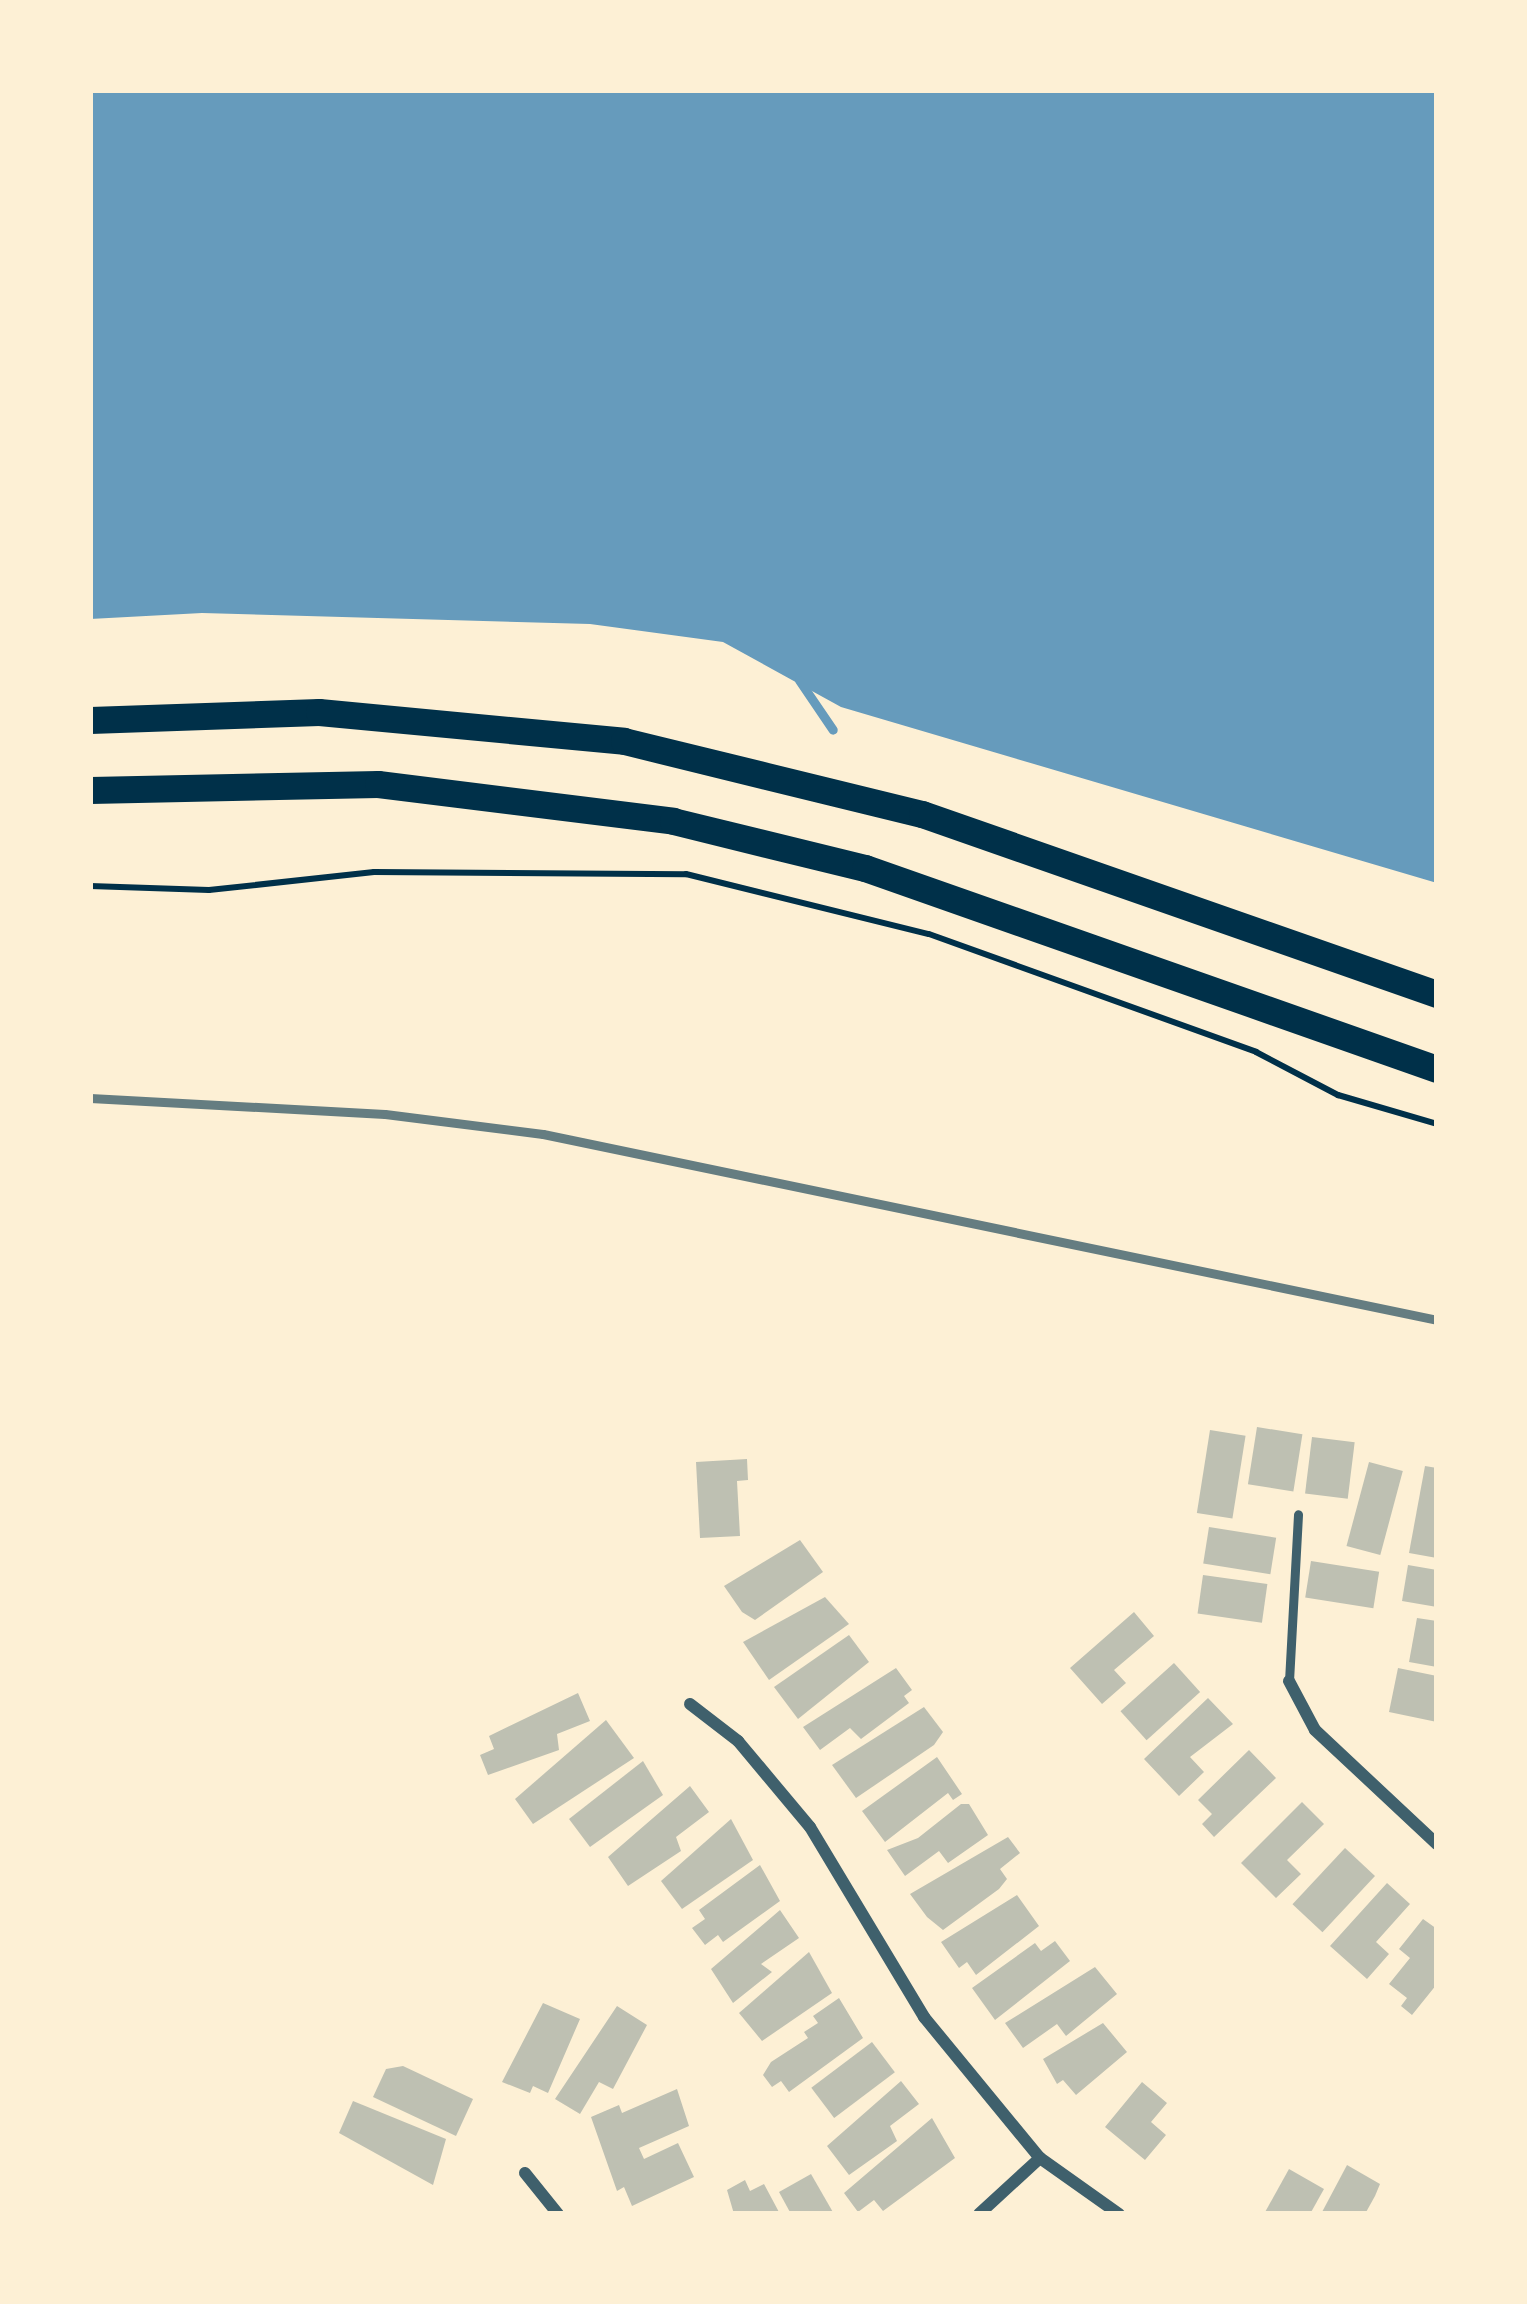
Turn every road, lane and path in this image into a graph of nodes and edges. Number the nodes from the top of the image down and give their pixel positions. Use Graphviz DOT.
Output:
graph roads {
  1 [pos="90,720"];
  2 [pos="90,790"];
  3 [pos="90,886"];
  4 [pos="1437,994"];
  5 [pos="1437,1069"];
  6 [pos="1437,1124"];
  7 [pos="1298,1514"];
  8 [pos="1289,1681"];
  9 [pos="690,1704"];
  10 [pos="1437,1844"];
  11 [pos="1040,2158"];
  12 [pos="525,2173"];
  13 [pos="558,2214"];
  14 [pos="979,2214"];
  15 [pos="1120,2214"];
  1 -- 4 [label="main road"];
  2 -- 5 [label="main road"];
  3 -- 6 [label="path"];
  7 -- 8 [label="lane"];
  8 -- 10 [label="street"];
  9 -- 11 [label="street"];
  11 -- 14 [label="street"];
  11 -- 15 [label="street"];
  12 -- 13 [label="street"];
}
